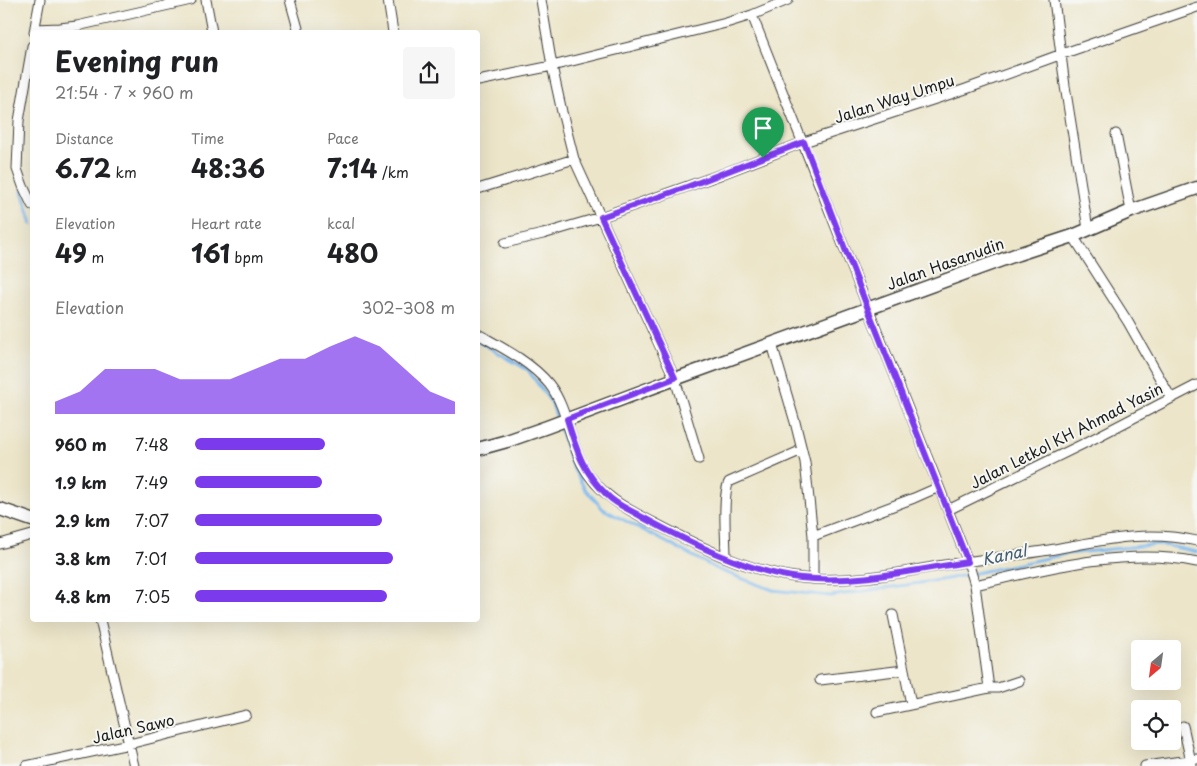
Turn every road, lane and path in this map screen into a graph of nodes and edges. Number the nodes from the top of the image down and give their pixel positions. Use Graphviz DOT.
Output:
graph roads {
  1 [pos="40,0"];
  2 [pos="191,0"];
  3 [pos="206,0"];
  4 [pos="290,0"];
  5 [pos="388,0"];
  6 [pos="541,0"];
  7 [pos="788,0"];
  8 [pos="1054,0"];
  9 [pos="1197,7"];
  10 [pos="752,15"];
  11 [pos="34,30"];
  12 [pos="43,30"];
  13 [pos="212,30"];
  14 [pos="298,30"];
  15 [pos="393,30"];
  16 [pos="1062,54"];
  17 [pos="30,58"];
  18 [pos="552,66"];
  19 [pos="480,81"];
  20 [pos="1116,134"];
  21 [pos="804,142"];
  22 [pos="574,159"];
  23 [pos="480,188"];
  24 [pos="1197,188"];
  25 [pos="30,201"];
  26 [pos="1131,211"];
  27 [pos="601,217"];
  28 [pos="1088,229"];
  29 [pos="1072,236"];
  30 [pos="505,244"];
  31 [pos="868,309"];
  32 [pos="480,335"];
  33 [pos="772,344"];
  34 [pos="675,378"];
  35 [pos="1197,385"];
  36 [pos="1171,398"];
  37 [pos="565,420"];
  38 [pos="480,449"];
  39 [pos="802,450"];
  40 [pos="699,459"];
  41 [pos="939,487"];
  42 [pos="0,510"];
  43 [pos="948,510"];
  44 [pos="30,519"];
  45 [pos="30,536"];
  46 [pos="813,536"];
  47 [pos="1197,541"];
  48 [pos="0,544"];
  49 [pos="726,556"];
  50 [pos="1197,562"];
  51 [pos="968,563"];
  52 [pos="813,579"];
  53 [pos="974,583"];
  54 [pos="894,616"];
  55 [pos="100,622"];
  56 [pos="904,670"];
  57 [pos="820,680"];
  58 [pos="1019,681"];
  59 [pos="989,688"];
  60 [pos="911,704"];
  61 [pos="877,712"];
  62 [pos="246,715"];
  63 [pos="1183,726"];
  64 [pos="129,744"];
  65 [pos="1193,762"];
  66 [pos="26,766"];
  67 [pos="134,766"];
  68 [pos="1145,766"];
  1 -- 11 [label="street"];
  2 -- 12 [label="street"];
  3 -- 13 [label="street"];
  4 -- 14 [label="street"];
  5 -- 15 [label="street"];
  6 -- 18 [label="street"];
  7 -- 10 [label="street"];
  8 -- 16 [label="street"];
  9 -- 16 [label="street, Jalan Way Umpu"];
  10 -- 18 [label="street"];
  10 -- 21 [label="street"];
  16 -- 21 [label="street, Jalan Way Umpu"];
  16 -- 28 [label="street"];
  17 -- 25 [label="street"];
  18 -- 19 [label="street"];
  18 -- 22 [label="street"];
  20 -- 26 [label="street"];
  21 -- 27 [label="street, Jalan Way Umpu"];
  21 -- 31 [label="street"];
  22 -- 23 [label="street"];
  22 -- 27 [label="street"];
  24 -- 26 [label="main road, Jalan Hasanudin"];
  26 -- 28 [label="main road, Jalan Hasanudin"];
  27 -- 30 [label="street, Jalan Way Umpu"];
  27 -- 34 [label="street"];
  28 -- 29 [label="main road, Jalan Hasanudin"];
  29 -- 31 [label="main road, Jalan Hasanudin"];
  29 -- 36 [label="street"];
  31 -- 33 [label="main road, Jalan Hasanudin"];
  31 -- 41 [label="street"];
  32 -- 37 [label="street"];
  33 -- 34 [label="main road, Jalan Hasanudin"];
  33 -- 39 [label="street"];
  34 -- 37 [label="main road, Jalan Hasanudin"];
  34 -- 40 [label="street"];
  35 -- 36 [label="street, Jalan Letkol KH Ahmad Yasin"];
  36 -- 43 [label="street, Jalan Letkol KH Ahmad Yasin"];
  37 -- 38 [label="main road, Jalan Hasanudin"];
  37 -- 49 [label="street"];
  39 -- 46 [label="street"];
  39 -- 49 [label="street"];
  41 -- 43 [label="street"];
  41 -- 46 [label="street"];
  42 -- 44 [label="main road"];
  43 -- 51 [label="street"];
  45 -- 48 [label="street"];
  46 -- 52 [label="street"];
  47 -- 51 [label="street"];
  49 -- 52 [label="street"];
  50 -- 53 [label="street"];
  51 -- 52 [label="street"];
  51 -- 53 [label="street"];
  53 -- 59 [label="street"];
  54 -- 56 [label="street"];
  55 -- 64 [label="street"];
  56 -- 57 [label="street"];
  56 -- 60 [label="street"];
  58 -- 59 [label="street"];
  59 -- 60 [label="street"];
  60 -- 61 [label="street"];
  62 -- 64 [label="street, Jalan Sawo"];
  63 -- 65 [label="street"];
  64 -- 66 [label="street, Jalan Sawo"];
  64 -- 67 [label="street"];
  65 -- 68 [label="street"];
}
